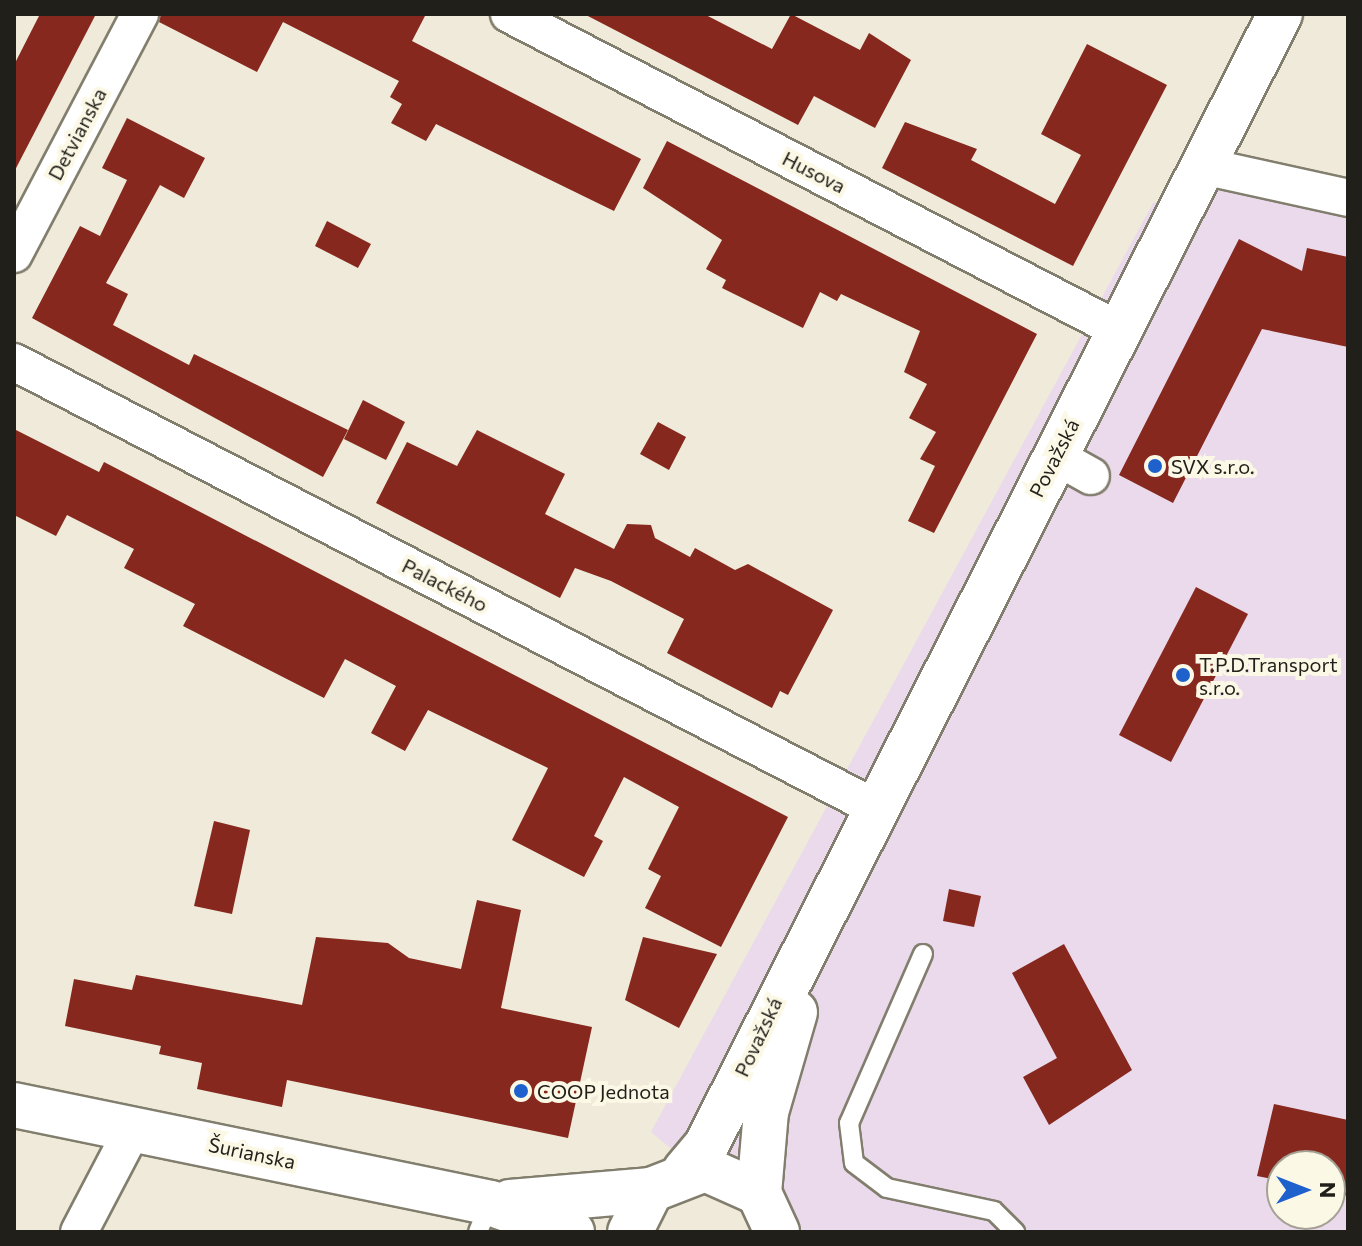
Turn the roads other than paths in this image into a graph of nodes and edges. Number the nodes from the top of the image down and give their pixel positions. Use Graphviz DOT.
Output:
graph roads {
  1 [pos="140,14"];
  2 [pos="509,14"];
  3 [pos="1280,14"];
  4 [pos="1203,166"];
  5 [pos="1348,198"];
  6 [pos="14,254"];
  7 [pos="1119,330"];
  8 [pos="14,362"];
  9 [pos="876,808"];
  10 [pos="828,901"];
  11 [pos="923,954"];
  12 [pos="14,1105"];
  13 [pos="134,1127"];
  14 [pos="668,1181"];
  15 [pos="484,1217"];
  16 [pos="774,1221"];
  17 [pos="79,1232"];
  18 [pos="572,1232"];
  19 [pos="630,1232"];
  20 [pos="1015,1232"];
  1 -- 6 [label="street, Detvianska"];
  2 -- 7 [label="street, Husova"];
  3 -- 4 [label="main road, Považská"];
  4 -- 5 [label="street"];
  4 -- 7 [label="main road, Považská"];
  7 -- 9 [label="main road, Považská"];
  8 -- 9 [label="street, Palackého"];
  9 -- 10 [label="main road, Považská"];
  10 -- 14 [label="main road, Považská"];
  10 -- 16 [label="main road, Považská"];
  11 -- 20 [label="lane"];
  12 -- 13 [label="main road, Šurianska"];
  13 -- 15 [label="main road, Šurianska"];
  13 -- 17 [label="street"];
  14 -- 15 [label="main road, Šurianska"];
  14 -- 16 [label="main road, Šurianska"];
  14 -- 19 [label="main road, Považská"];
  15 -- 18 [label="main road, Šurianska"];
}
